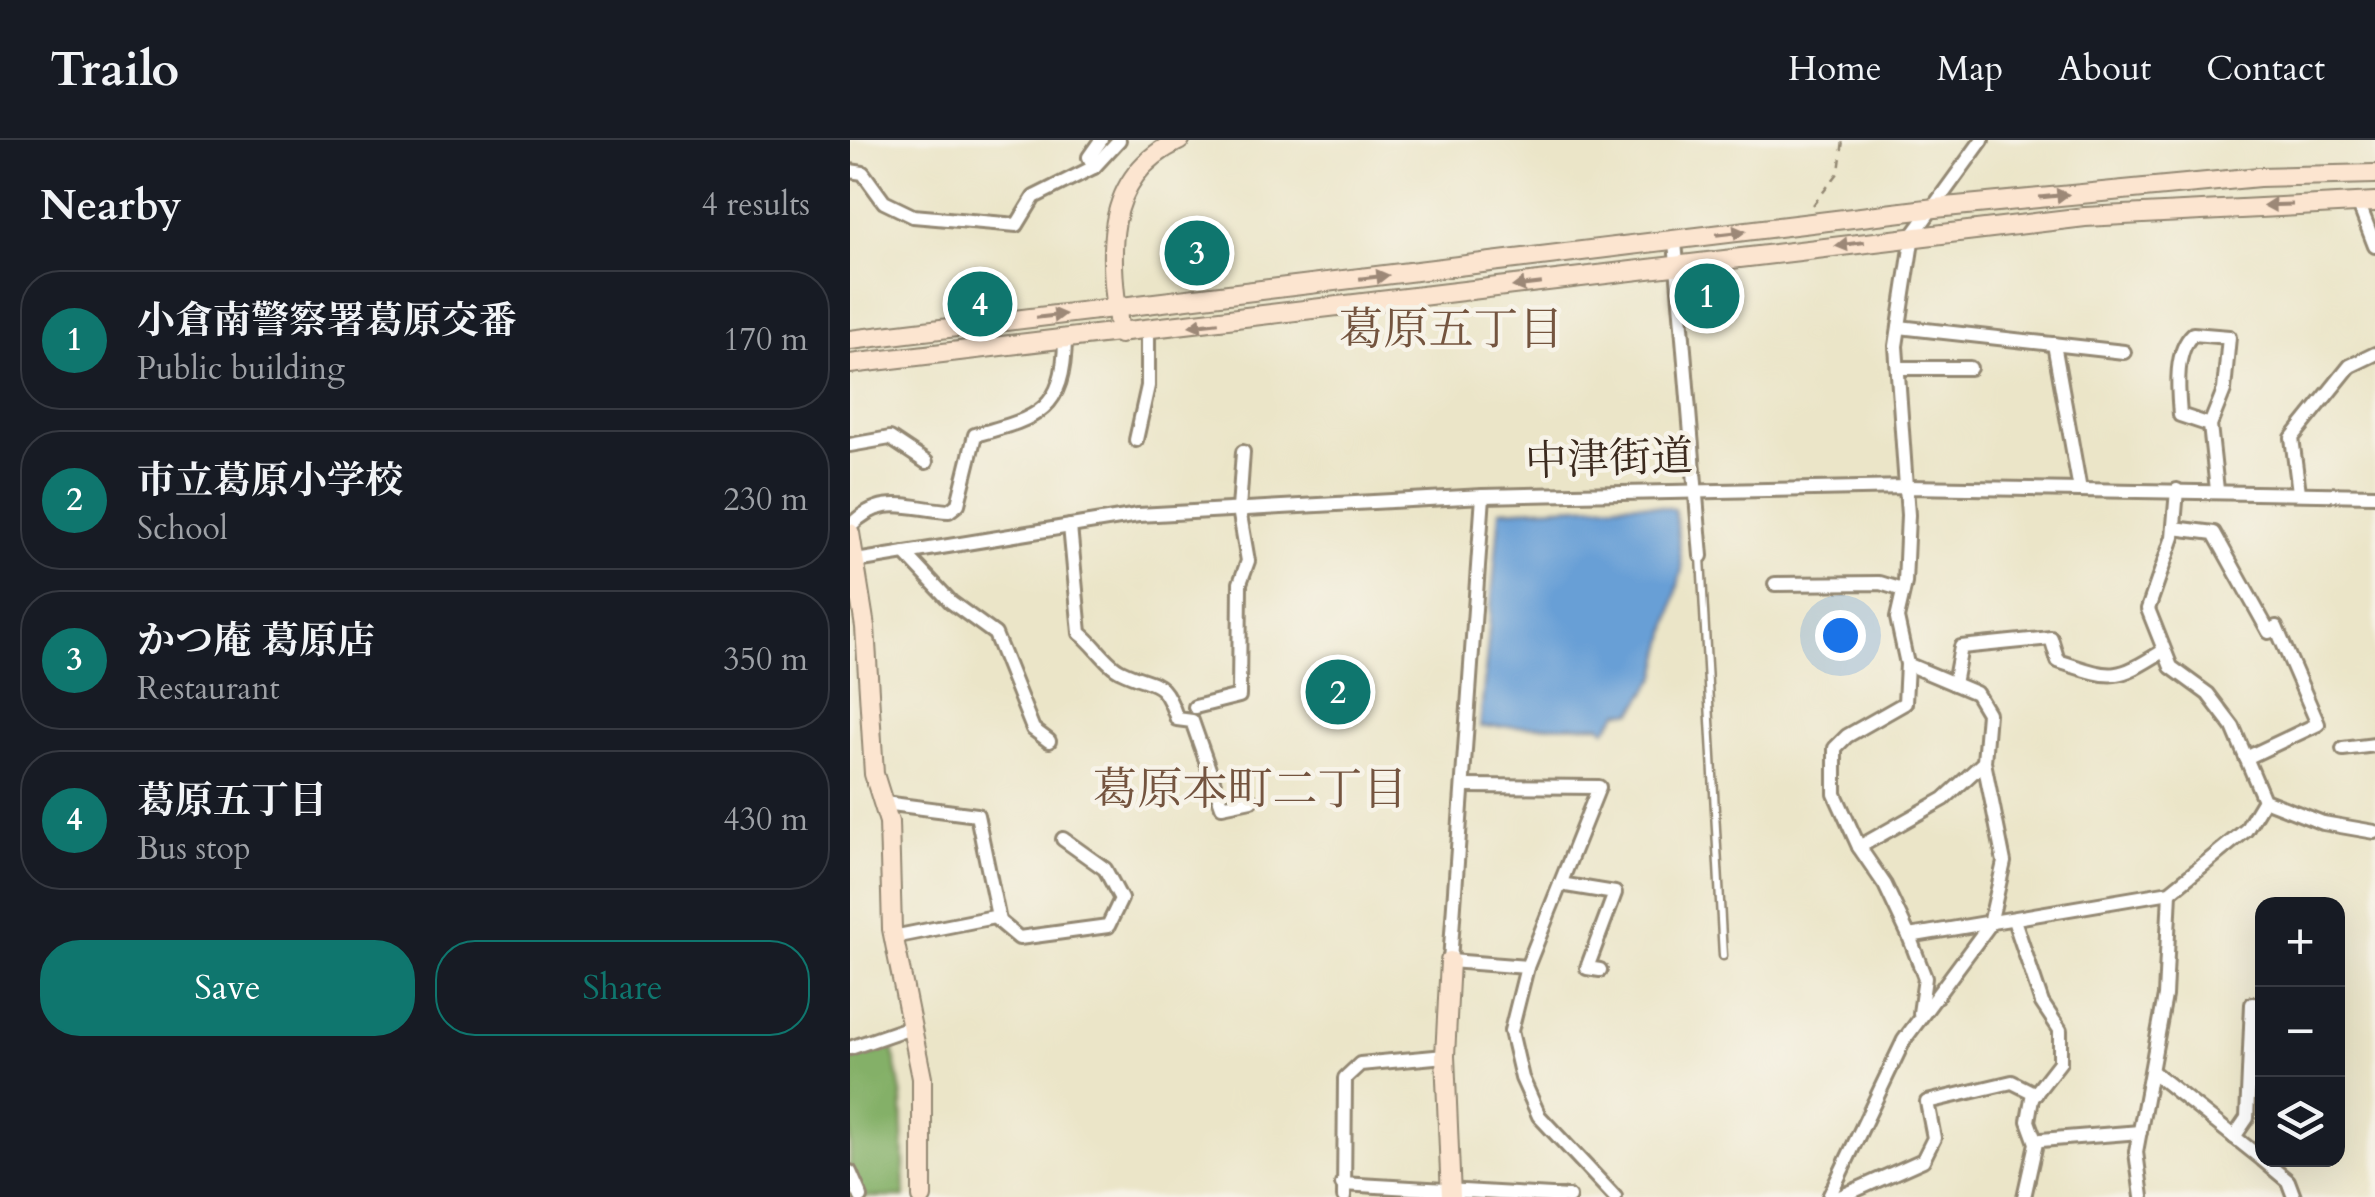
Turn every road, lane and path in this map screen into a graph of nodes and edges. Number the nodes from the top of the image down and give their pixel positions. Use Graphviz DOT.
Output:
graph roads {
  1 [pos="1101,140"];
  2 [pos="1119,140"];
  3 [pos="1843,140"];
  4 [pos="1982,140"];
  5 [pos="1170,142"];
  6 [pos="1094,167"];
  7 [pos="850,171"];
  8 [pos="2375,174"];
  9 [pos="2366,202"];
  10 [pos="1935,208"];
  11 [pos="1796,225"];
  12 [pos="1913,235"];
  13 [pos="1675,240"];
  14 [pos="2375,246"];
  15 [pos="1676,268"];
  16 [pos="1116,308"];
  17 [pos="1899,328"];
  18 [pos="1148,331"];
  19 [pos="1120,334"];
  20 [pos="850,340"];
  21 [pos="1065,340"];
  22 [pos="2054,344"];
  23 [pos="2124,352"];
  24 [pos="2375,354"];
  25 [pos="850,364"];
  26 [pos="1898,368"];
  27 [pos="1970,368"];
  28 [pos="2210,425"];
  29 [pos="1136,440"];
  30 [pos="850,445"];
  31 [pos="1244,452"];
  32 [pos="926,462"];
  33 [pos="1907,487"];
  34 [pos="1692,488"];
  35 [pos="2080,490"];
  36 [pos="2177,490"];
  37 [pos="2217,490"];
  38 [pos="2299,492"];
  39 [pos="1483,496"];
  40 [pos="2372,498"];
  41 [pos="1239,509"];
  42 [pos="1070,526"];
  43 [pos="2174,528"];
  44 [pos="850,530"];
  45 [pos="905,553"];
  46 [pos="1701,556"];
  47 [pos="852,561"];
  48 [pos="1775,584"];
  49 [pos="1903,590"];
  50 [pos="2162,651"];
  51 [pos="1907,664"];
  52 [pos="1954,684"];
  53 [pos="1195,707"];
  54 [pos="1049,741"];
  55 [pos="2375,746"];
  56 [pos="2343,749"];
  57 [pos="2246,758"];
  58 [pos="1984,762"];
  59 [pos="1462,786"];
  60 [pos="1251,800"];
  61 [pos="2264,800"];
  62 [pos="884,802"];
  63 [pos="2375,832"];
  64 [pos="1063,839"];
  65 [pos="1859,847"];
  66 [pos="1560,884"];
  67 [pos="2170,892"];
  68 [pos="2014,920"];
  69 [pos="999,921"];
  70 [pos="1990,924"];
  71 [pos="1909,936"];
  72 [pos="893,937"];
  73 [pos="1723,956"];
  74 [pos="1450,961"];
  75 [pos="1527,968"];
  76 [pos="1600,970"];
  77 [pos="2255,1004"];
  78 [pos="1918,1020"];
  79 [pos="911,1027"];
  80 [pos="850,1048"];
  81 [pos="1446,1056"];
  82 [pos="2154,1073"];
  83 [pos="2036,1094"];
  84 [pos="2140,1132"];
  85 [pos="2234,1137"];
  86 [pos="2041,1140"];
  87 [pos="2255,1153"];
  88 [pos="2272,1167"];
  89 [pos="850,1172"];
  90 [pos="1343,1190"];
  91 [pos="1452,1194"];
  92 [pos="860,1197"];
  93 [pos="922,1197"];
  94 [pos="1569,1197"];
  95 [pos="1615,1197"];
  96 [pos="1829,1197"];
  97 [pos="1840,1197"];
  98 [pos="2024,1197"];
  99 [pos="2142,1197"];
  100 [pos="2294,1197"];
  1 -- 6 [label="street"];
  2 -- 6 [label="street"];
  3 -- 11 [label="path"];
  4 -- 10 [label="street"];
  5 -- 16 [label="street"];
  6 -- 7 [label="street"];
  10 -- 8 [label="street, one-way"];
  9 -- 12 [label="street, one-way"];
  9 -- 14 [label="street"];
  10 -- 11 [label="street"];
  10 -- 12 [label="street"];
  13 -- 11 [label="street, one-way"];
  12 -- 15 [label="street, one-way"];
  12 -- 17 [label="street"];
  13 -- 15 [label="street"];
  16 -- 13 [label="street, one-way"];
  15 -- 18 [label="street, one-way"];
  15 -- 34 [label="street"];
  16 -- 19 [label="street"];
  20 -- 16 [label="street, one-way"];
  17 -- 22 [label="street"];
  17 -- 26 [label="street"];
  18 -- 19 [label="street"];
  18 -- 29 [label="street"];
  19 -- 21 [label="street"];
  21 -- 25 [label="street"];
  21 -- 44 [label="street"];
  22 -- 23 [label="street"];
  22 -- 35 [label="street"];
  24 -- 38 [label="street"];
  26 -- 27 [label="street"];
  26 -- 33 [label="street"];
  28 -- 28 [label="street"];
  28 -- 37 [label="street"];
  30 -- 32 [label="street"];
  31 -- 41 [label="street"];
  33 -- 34 [label="street, 中津街道"];
  33 -- 35 [label="street, 中津街道"];
  33 -- 49 [label="street"];
  34 -- 39 [label="street, 中津街道"];
  34 -- 46 [label="street"];
  35 -- 36 [label="street, 中津街道"];
  36 -- 37 [label="street, 中津街道"];
  36 -- 43 [label="street"];
  37 -- 38 [label="street, 中津街道"];
  38 -- 40 [label="street, 中津街道"];
  39 -- 41 [label="street, 中津街道"];
  39 -- 59 [label="street"];
  41 -- 42 [label="street, 中津街道"];
  41 -- 53 [label="street"];
  42 -- 45 [label="street, 中津街道"];
  42 -- 60 [label="street"];
  43 -- 50 [label="street"];
  43 -- 57 [label="street"];
  44 -- 47 [label="street"];
  45 -- 47 [label="street, 中津街道"];
  45 -- 54 [label="street"];
  46 -- 73 [label="lane"];
  47 -- 62 [label="street"];
  48 -- 49 [label="street"];
  49 -- 51 [label="street"];
  50 -- 52 [label="street"];
  50 -- 57 [label="street"];
  51 -- 52 [label="street"];
  51 -- 65 [label="street"];
  52 -- 58 [label="street"];
  55 -- 56 [label="street"];
  57 -- 61 [label="street"];
  58 -- 65 [label="street"];
  58 -- 70 [label="street"];
  59 -- 66 [label="street"];
  59 -- 74 [label="street"];
  61 -- 63 [label="street"];
  61 -- 67 [label="street"];
  62 -- 69 [label="street"];
  62 -- 72 [label="street"];
  64 -- 69 [label="street"];
  65 -- 71 [label="street"];
  66 -- 75 [label="street"];
  66 -- 76 [label="street"];
  67 -- 68 [label="street"];
  67 -- 82 [label="street"];
  68 -- 70 [label="street"];
  68 -- 83 [label="street"];
  69 -- 72 [label="street"];
  70 -- 71 [label="street"];
  70 -- 78 [label="street"];
  71 -- 78 [label="street"];
  72 -- 79 [label="street"];
  74 -- 75 [label="street"];
  74 -- 81 [label="street"];
  75 -- 95 [label="street"];
  77 -- 85 [label="street"];
  78 -- 96 [label="street"];
  79 -- 80 [label="street"];
  79 -- 93 [label="street"];
  81 -- 90 [label="street"];
  81 -- 91 [label="street"];
  82 -- 84 [label="street"];
  82 -- 85 [label="street"];
  83 -- 97 [label="street"];
  83 -- 98 [label="street"];
  84 -- 86 [label="street"];
  84 -- 99 [label="street"];
  85 -- 87 [label="street"];
  88 -- 100 [label="street"];
  89 -- 92 [label="street"];
  90 -- 91 [label="street"];
  91 -- 94 [label="street"];
}
